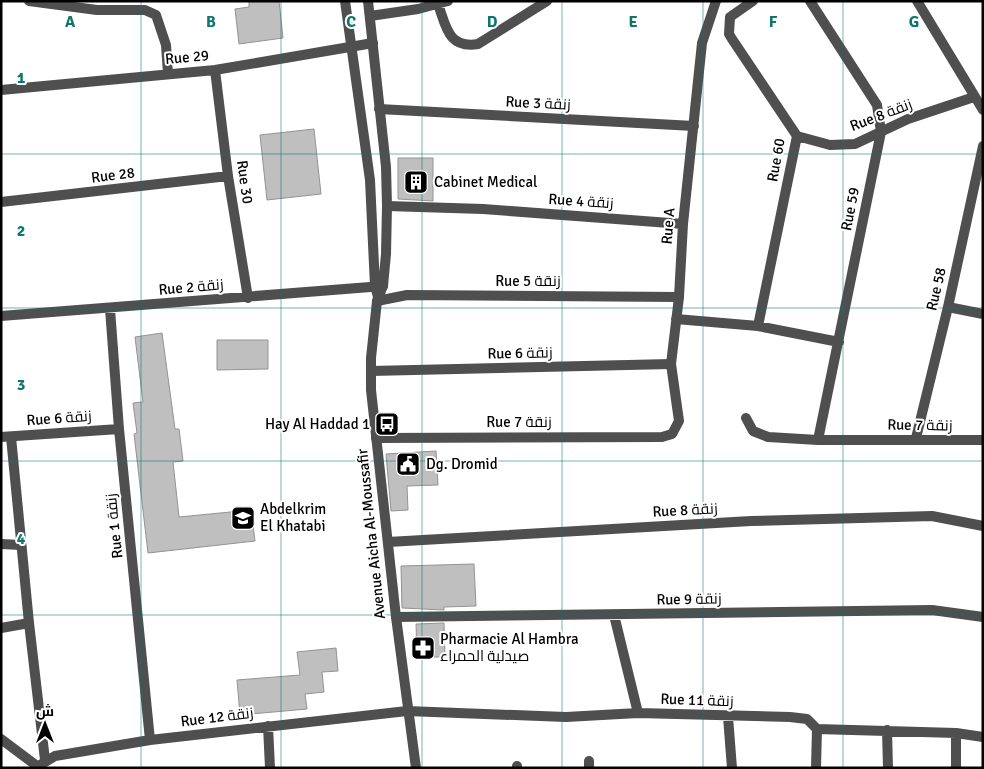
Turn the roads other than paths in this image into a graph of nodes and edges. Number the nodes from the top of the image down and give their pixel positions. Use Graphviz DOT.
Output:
graph roads {
  1 [pos="29,1"];
  2 [pos="345,1"];
  3 [pos="368,1"];
  4 [pos="547,1"];
  5 [pos="753,1"];
  6 [pos="810,1"];
  7 [pos="917,1"];
  8 [pos="443,3"];
  9 [pos="714,5"];
  10 [pos="370,16"];
  11 [pos="730,16"];
  12 [pos="373,42"];
  13 [pos="352,46"];
  14 [pos="215,70"];
  15 [pos="168,74"];
  16 [pos="1,90"];
  17 [pos="974,97"];
  18 [pos="380,108"];
  19 [pos="983,110"];
  20 [pos="694,126"];
  21 [pos="880,132"];
  22 [pos="797,136"];
  23 [pos="983,146"];
  24 [pos="228,176"];
  25 [pos="1,202"];
  26 [pos="386,206"];
  27 [pos="683,224"];
  28 [pos="378,293"];
  29 [pos="679,297"];
  30 [pos="248,298"];
  31 [pos="948,307"];
  32 [pos="110,309"];
  33 [pos="983,314"];
  34 [pos="1,316"];
  35 [pos="676,318"];
  36 [pos="758,326"];
  37 [pos="839,342"];
  38 [pos="671,364"];
  39 [pos="370,371"];
  40 [pos="746,418"];
  41 [pos="119,429"];
  42 [pos="6,437"];
  43 [pos="662,437"];
  44 [pos="376,438"];
  45 [pos="916,438"];
  46 [pos="818,440"];
  47 [pos="983,440"];
  48 [pos="983,526"];
  49 [pos="388,542"];
  50 [pos="1,544"];
  51 [pos="21,545"];
  52 [pos="614,615"];
  53 [pos="396,617"];
  54 [pos="983,617"];
  55 [pos="29,623"];
  56 [pos="1,628"];
  57 [pos="407,711"];
  58 [pos="638,713"];
  59 [pos="728,717"];
  60 [pos="268,726"];
  61 [pos="817,729"];
  62 [pos="887,730"];
  63 [pos="956,733"];
  64 [pos="983,737"];
  65 [pos="1,739"];
  66 [pos="150,740"];
  67 [pos="39,765"];
  68 [pos="270,768"];
  69 [pos="416,768"];
  70 [pos="732,768"];
  71 [pos="816,768"];
  72 [pos="888,768"];
  73 [pos="956,768"];
  1 -- 15 [label="street"];
  2 -- 13 [label="street, Avenue Aicha Al-Moussafir"];
  3 -- 10 [label="street, Avenue Aicha Al-Moussafir"];
  4 -- 8 [label="street"];
  5 -- 11 [label="street"];
  6 -- 21 [label="street, Rue 59"];
  7 -- 17 [label="street"];
  8 -- 10 [label="street"];
  9 -- 11 [label="street"];
  9 -- 20 [label="street, Rue A"];
  10 -- 12 [label="street, Avenue Aicha Al-Moussafir"];
  11 -- 22 [label="street, Rue 60"];
  12 -- 13 [label="street, Rue 29"];
  12 -- 18 [label="street, Avenue Aicha Al-Moussafir"];
  13 -- 14 [label="street, Rue 29"];
  13 -- 28 [label="street, Avenue Aicha Al-Moussafir"];
  14 -- 15 [label="street, Rue 29"];
  14 -- 24 [label="street, Rue 30"];
  15 -- 16 [label="street, Rue 29"];
  17 -- 19 [label="street"];
  17 -- 21 [label="street, Rue 8 زنقة"];
  18 -- 20 [label="street, Rue 3 زنقة"];
  18 -- 26 [label="street, Avenue Aicha Al-Moussafir"];
  20 -- 27 [label="street, Rue A"];
  21 -- 22 [label="street, Rue 8 زنقة"];
  21 -- 37 [label="street, Rue 59"];
  22 -- 36 [label="street, Rue 60"];
  23 -- 31 [label="street, Rue 58"];
  24 -- 25 [label="street, Rue 28"];
  24 -- 30 [label="street, Rue 30"];
  26 -- 27 [label="street, Rue 4 زنقة"];
  26 -- 28 [label="street, Avenue Aicha Al-Moussafir"];
  27 -- 29 [label="street, Rue A"];
  28 -- 29 [label="street, Rue 5 زنقة"];
  28 -- 30 [label="street, Rue 2 زنقة"];
  28 -- 39 [label="street, Avenue Aicha Al-Moussafir"];
  29 -- 35 [label="street, Rue A"];
  30 -- 32 [label="street, Rue 2 زنقة"];
  31 -- 33 [label="street"];
  31 -- 45 [label="street, Rue 58"];
  32 -- 34 [label="street, Rue 2 زنقة"];
  32 -- 41 [label="street, Rue 1 زنقة"];
  35 -- 36 [label="street"];
  35 -- 38 [label="street, Rue A"];
  36 -- 37 [label="street"];
  37 -- 46 [label="street, Rue 59"];
  38 -- 39 [label="street, Rue 6 زنقة"];
  38 -- 43 [label="street, Rue A"];
  39 -- 44 [label="street, Avenue Aicha Al-Moussafir"];
  40 -- 46 [label="street, Rue 7 زنقة"];
  41 -- 42 [label="street, Rue 6 زنقة"];
  41 -- 66 [label="street, Rue 1 زنقة"];
  42 -- 51 [label="street"];
  43 -- 44 [label="street, Rue 7 زنقة"];
  44 -- 49 [label="street, Avenue Aicha Al-Moussafir"];
  45 -- 46 [label="street, Rue 7 زنقة"];
  45 -- 47 [label="street, Rue 7 زنقة"];
  48 -- 49 [label="street, Rue 8 زنقة"];
  49 -- 53 [label="street, Avenue Aicha Al-Moussafir"];
  50 -- 51 [label="street"];
  51 -- 55 [label="street"];
  52 -- 53 [label="street, Rue 9 زنقة"];
  52 -- 54 [label="street, Rue 9 زنقة"];
  52 -- 58 [label="street"];
  53 -- 57 [label="street, Avenue Aicha Al-Moussafir"];
  55 -- 56 [label="street"];
  55 -- 67 [label="street"];
  57 -- 58 [label="street, Rue 11 زنقة"];
  57 -- 60 [label="street, Rue 12 زنقة"];
  57 -- 69 [label="street, Avenue Aicha Al-Moussafir"];
  58 -- 59 [label="street, Rue 11 زنقة"];
  59 -- 61 [label="street, Rue 11 زنقة"];
  59 -- 70 [label="street"];
  60 -- 66 [label="street, Rue 12 زنقة"];
  60 -- 68 [label="street"];
  61 -- 62 [label="street, Rue 11 زنقة"];
  61 -- 71 [label="street"];
  62 -- 63 [label="street, Rue 11 زنقة"];
  62 -- 72 [label="street"];
  63 -- 64 [label="street, Rue 11 زنقة"];
  63 -- 73 [label="street"];
  65 -- 67 [label="street"];
  66 -- 67 [label="street, Rue 12 زنقة"];
}
